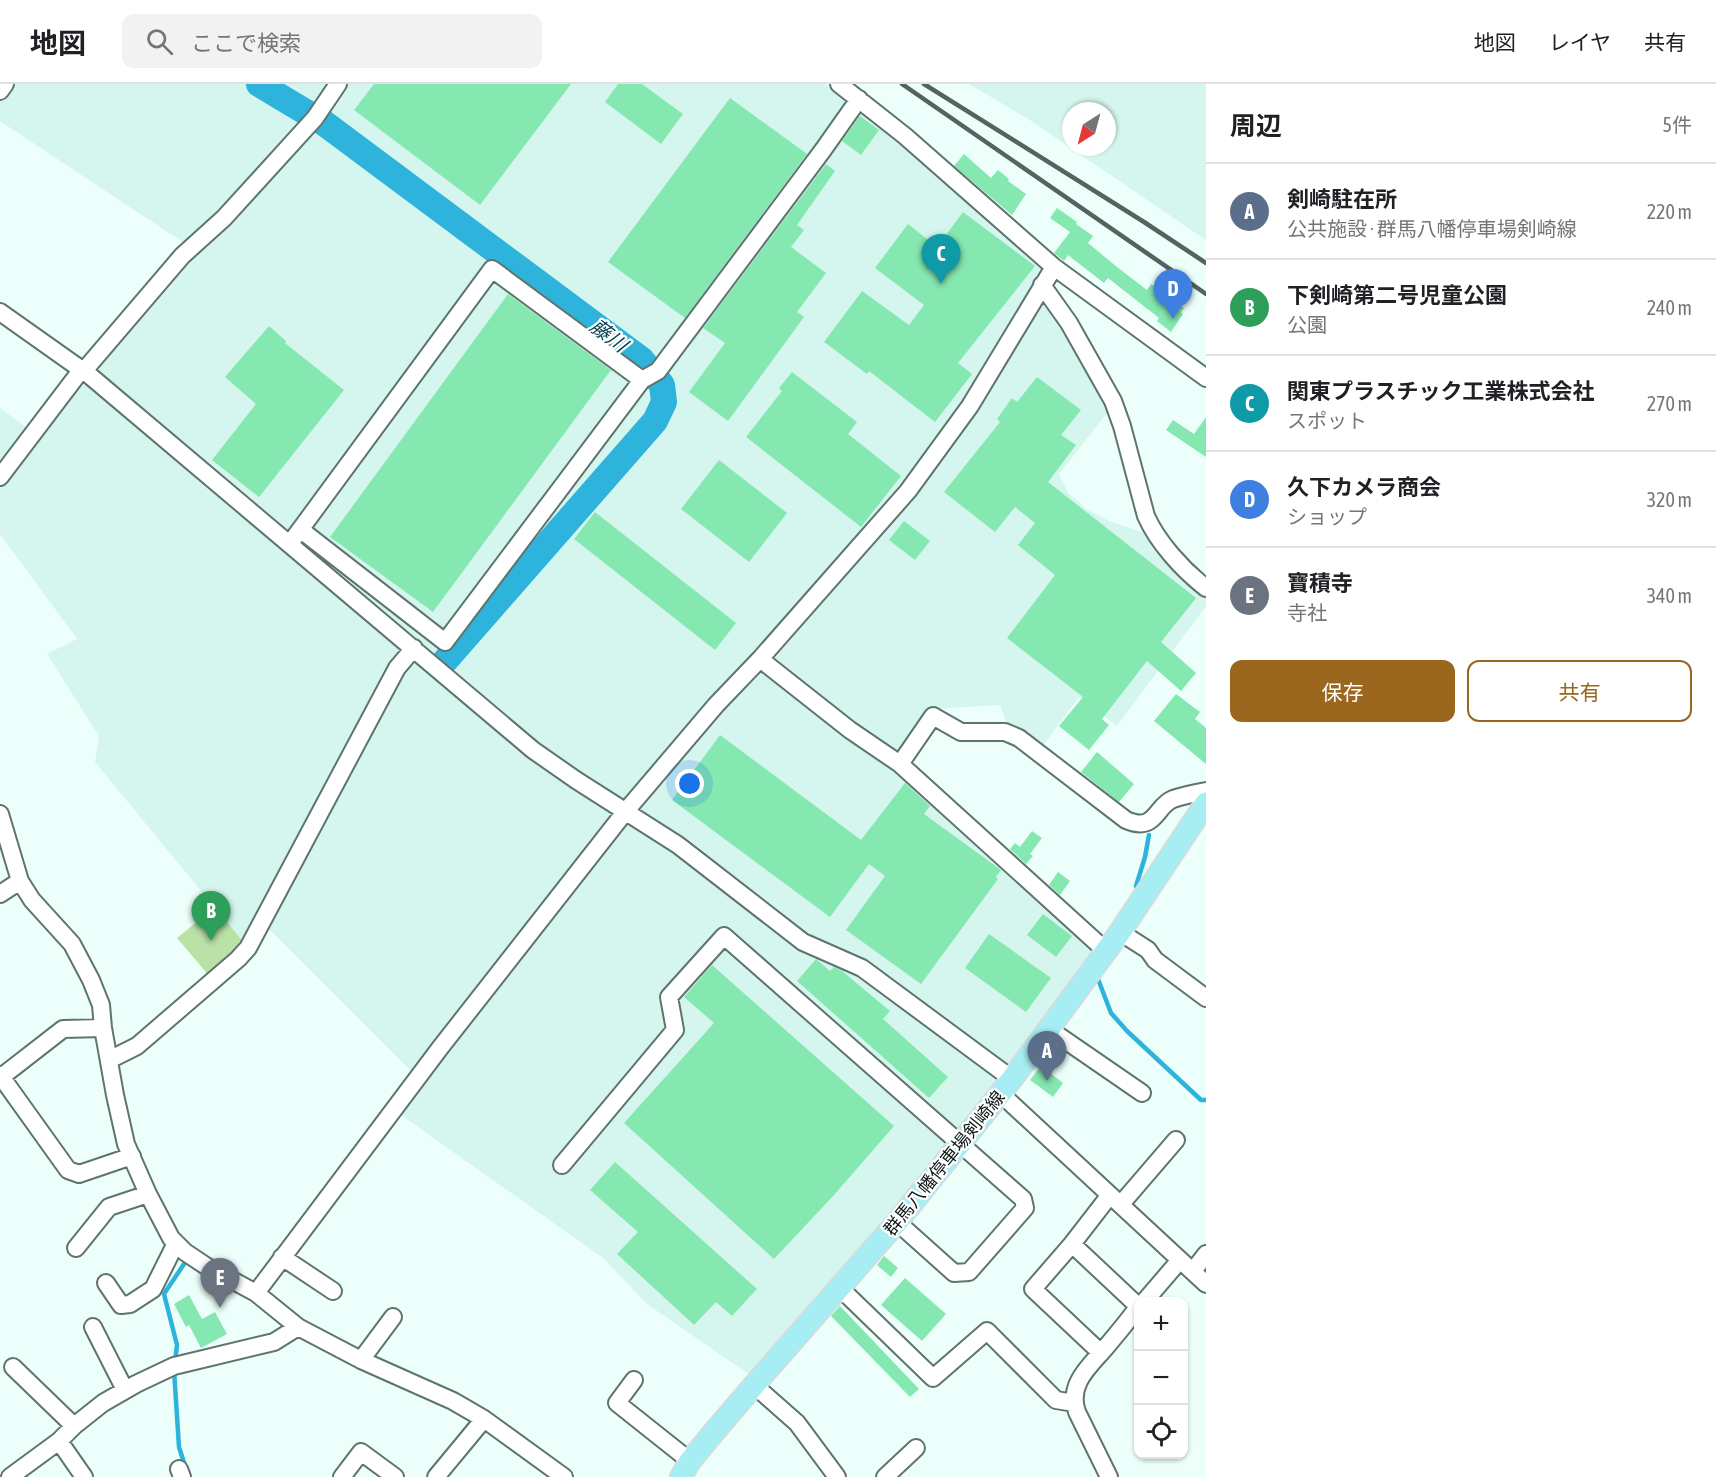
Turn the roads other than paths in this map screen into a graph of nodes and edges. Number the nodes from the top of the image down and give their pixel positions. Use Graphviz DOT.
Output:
graph roads {
  1 [pos="5,84"];
  2 [pos="338,84"];
  3 [pos="839,84"];
  4 [pos="0,91"];
  5 [pos="859,99"];
  6 [pos="1054,267"];
  7 [pos="1042,285"];
  8 [pos="0,312"];
  9 [pos="82,369"];
  10 [pos="1206,378"];
  11 [pos="642,380"];
  12 [pos="0,477"];
  13 [pos="295,536"];
  14 [pos="1206,588"];
  15 [pos="414,648"];
  16 [pos="760,658"];
  17 [pos="900,765"];
  18 [pos="1206,791"];
  19 [pos="1206,803"];
  20 [pos="625,812"];
  21 [pos="0,814"];
  22 [pos="20,881"];
  23 [pos="0,894"];
  24 [pos="1120,932"];
  25 [pos="1106,951"];
  26 [pos="1206,998"];
  27 [pos="103,1028"];
  28 [pos="1049,1029"];
  29 [pos="109,1060"];
  30 [pos="1,1077"];
  31 [pos="1006,1086"];
  32 [pos="1142,1093"];
  33 [pos="1176,1140"];
  34 [pos="960,1143"];
  35 [pos="132,1156"];
  36 [pos="562,1165"];
  37 [pos="148,1194"];
  38 [pos="1115,1200"];
  39 [pos="897,1222"];
  40 [pos="176,1243"];
  41 [pos="1072,1244"];
  42 [pos="76,1248"];
  43 [pos="1206,1254"];
  44 [pos="282,1257"];
  45 [pos="1186,1266"];
  46 [pos="106,1283"];
  47 [pos="1206,1284"];
  48 [pos="840,1288"];
  49 [pos="333,1292"];
  50 [pos="256,1293"];
  51 [pos="1150,1297"];
  52 [pos="1134,1303"];
  53 [pos="1134,1312"];
  54 [pos="393,1317"];
  55 [pos="298,1327"];
  56 [pos="93,1328"];
  57 [pos="1101,1353"];
  58 [pos="361,1360"];
  59 [pos="13,1367"];
  60 [pos="633,1380"];
  61 [pos="754,1385"];
  62 [pos="125,1390"];
  63 [pos="1074,1403"];
  64 [pos="484,1419"];
  65 [pos="74,1426"];
  66 [pos="59,1441"];
  67 [pos="916,1448"];
  68 [pos="686,1469"];
  69 [pos="560,1476"];
  70 [pos="9,1477"];
  71 [pos="84,1477"];
  72 [pos="342,1477"];
  73 [pos="395,1477"];
  74 [pos="436,1477"];
  75 [pos="837,1477"];
  76 [pos="885,1477"];
  77 [pos="1109,1477"];
  1 -- 4 [label="street"];
  2 -- 9 [label="street"];
  3 -- 5 [label="street"];
  5 -- 6 [label="street"];
  5 -- 11 [label="street"];
  6 -- 7 [label="street"];
  6 -- 10 [label="street"];
  7 -- 14 [label="street"];
  7 -- 16 [label="street"];
  8 -- 9 [label="street"];
  9 -- 12 [label="street"];
  9 -- 13 [label="street"];
  11 -- 13 [label="street"];
  11 -- 13 [label="street"];
  13 -- 15 [label="street"];
  15 -- 20 [label="street"];
  15 -- 29 [label="street"];
  16 -- 17 [label="street"];
  16 -- 20 [label="street"];
  17 -- 18 [label="street"];
  17 -- 25 [label="street"];
  19 -- 24 [label="main road, 群馬八幡停車場剣崎線"];
  20 -- 31 [label="street"];
  20 -- 44 [label="street"];
  21 -- 22 [label="street"];
  22 -- 23 [label="street"];
  22 -- 27 [label="street"];
  24 -- 25 [label="main road, 群馬八幡停車場剣崎線"];
  24 -- 26 [label="street"];
  25 -- 28 [label="main road, 群馬八幡停車場剣崎線"];
  27 -- 29 [label="street"];
  27 -- 30 [label="street"];
  28 -- 31 [label="main road, 群馬八幡停車場剣崎線"];
  28 -- 32 [label="street"];
  29 -- 35 [label="street"];
  30 -- 35 [label="street"];
  31 -- 34 [label="main road, 群馬八幡停車場剣崎線"];
  31 -- 38 [label="street"];
  33 -- 38 [label="street"];
  34 -- 36 [label="street"];
  34 -- 39 [label="main road, 群馬八幡停車場剣崎線"];
  34 -- 39 [label="street"];
  35 -- 37 [label="street"];
  37 -- 40 [label="street"];
  37 -- 42 [label="street"];
  38 -- 41 [label="street"];
  38 -- 45 [label="street"];
  39 -- 48 [label="main road, 群馬八幡停車場剣崎線"];
  40 -- 46 [label="street"];
  40 -- 50 [label="street"];
  41 -- 52 [label="street"];
  41 -- 57 [label="street"];
  43 -- 45 [label="street"];
  44 -- 49 [label="street"];
  44 -- 50 [label="street"];
  45 -- 47 [label="street"];
  45 -- 51 [label="street"];
  48 -- 61 [label="main road, 群馬八幡停車場剣崎線"];
  48 -- 63 [label="street"];
  50 -- 55 [label="street"];
  53 -- 57 [label="street"];
  54 -- 58 [label="street"];
  55 -- 58 [label="street"];
  55 -- 62 [label="street"];
  56 -- 62 [label="street"];
  57 -- 63 [label="street"];
  58 -- 64 [label="street"];
  59 -- 65 [label="street"];
  60 -- 68 [label="street"];
  61 -- 68 [label="main road, 群馬八幡停車場剣崎線"];
  61 -- 75 [label="street"];
  62 -- 65 [label="street"];
  63 -- 77 [label="street"];
  64 -- 69 [label="street"];
  64 -- 74 [label="street"];
  65 -- 66 [label="street"];
  66 -- 70 [label="street"];
  66 -- 71 [label="street"];
  67 -- 76 [label="street"];
  72 -- 73 [label="street"];
}
